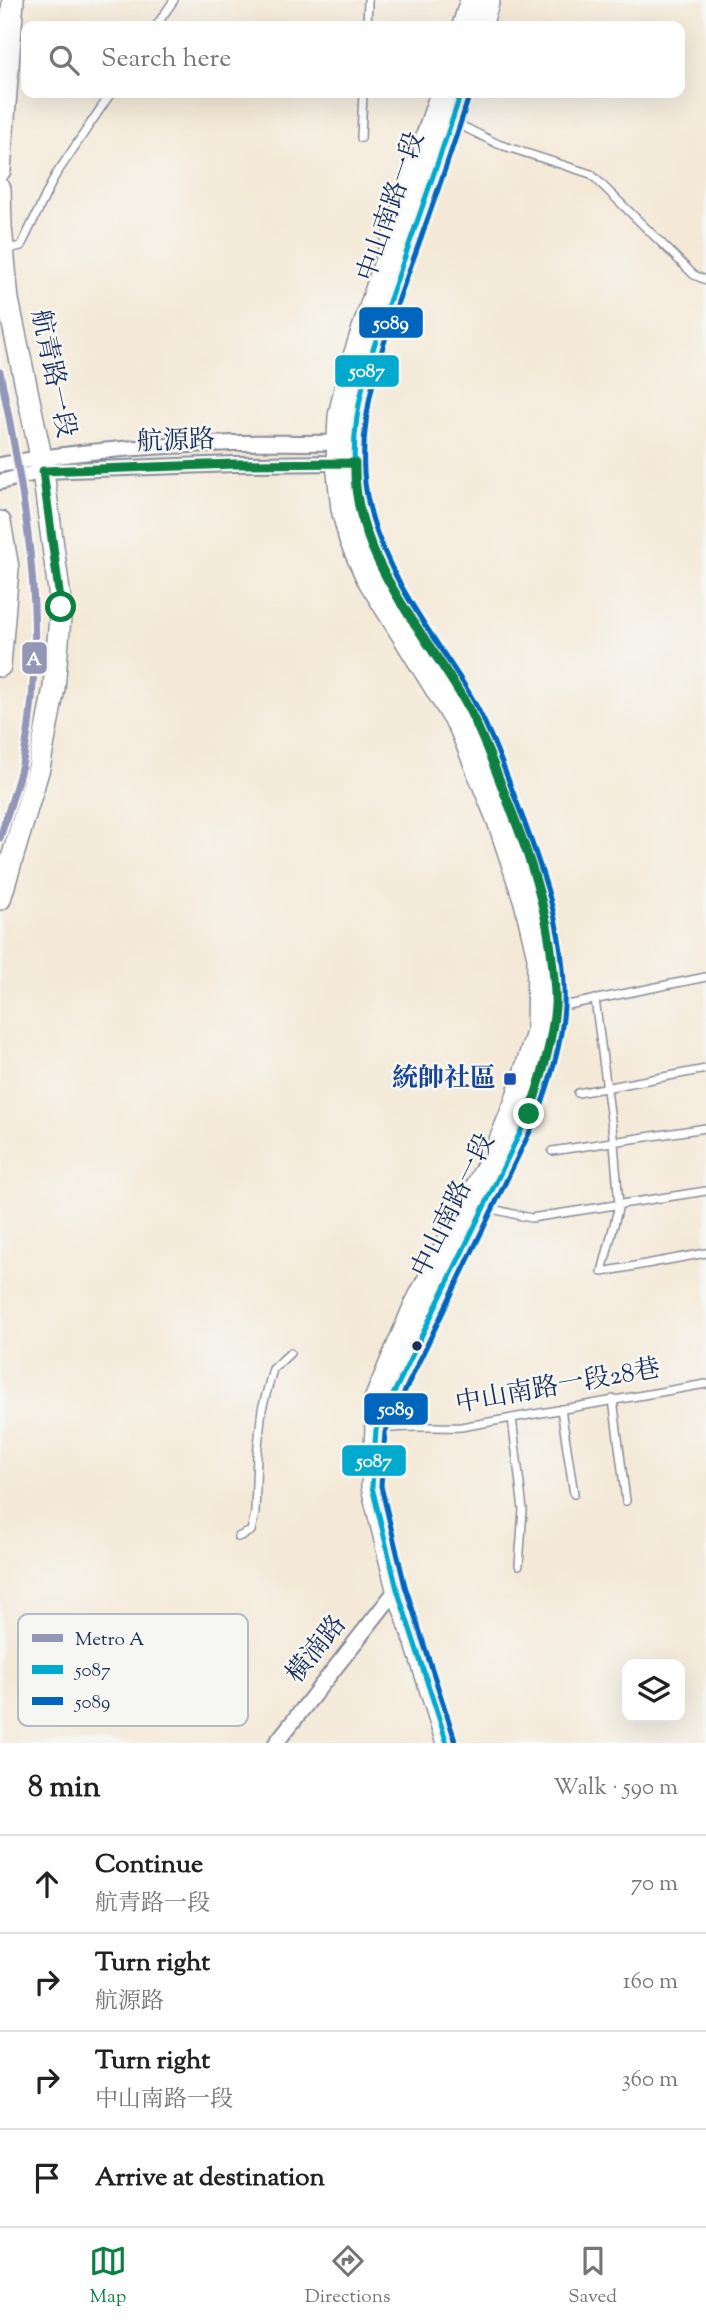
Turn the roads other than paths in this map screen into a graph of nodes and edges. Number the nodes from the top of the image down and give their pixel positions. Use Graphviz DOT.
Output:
graph roads {
  1 [pos="13,0"];
  2 [pos="174,0"];
  3 [pos="368,0"];
  4 [pos="471,0"];
  5 [pos="489,0"];
  6 [pos="159,21"];
  7 [pos="367,21"];
  8 [pos="465,21"];
  9 [pos="483,21"];
  10 [pos="108,98"];
  11 [pos="363,98"];
  12 [pos="439,98"];
  13 [pos="459,98"];
  14 [pos="452,121"];
  15 [pos="2,134"];
  16 [pos="361,138"];
  17 [pos="0,170"];
  18 [pos="0,189"];
  19 [pos="3,250"];
  20 [pos="706,281"];
  21 [pos="346,452"];
  22 [pos="42,464"];
  23 [pos="0,465"];
  24 [pos="0,482"];
  25 [pos="0,522"];
  26 [pos="0,666"];
  27 [pos="0,899"];
  28 [pos="706,977"];
  29 [pos="595,999"];
  30 [pos="547,1004"];
  31 [pos="706,1069"];
  32 [pos="606,1088"];
  33 [pos="578,1093"];
  34 [pos="706,1128"];
  35 [pos="614,1143"];
  36 [pos="552,1151"];
  37 [pos="706,1191"];
  38 [pos="476,1204"];
  39 [pos="619,1205"];
  40 [pos="706,1253"];
  41 [pos="290,1353"];
  42 [pos="706,1384"];
  43 [pos="613,1399"];
  44 [pos="561,1409"];
  45 [pos="512,1418"];
  46 [pos="376,1430"];
  47 [pos="574,1494"];
  48 [pos="626,1501"];
  49 [pos="238,1537"];
  50 [pos="519,1565"];
  51 [pos="397,1589"];
  52 [pos="276,1743"];
  53 [pos="447,1743"];
  1 -- 15 [label="main road"];
  2 -- 6 [label="lane"];
  3 -- 7 [label="lane"];
  4 -- 8 [label="main road"];
  5 -- 9 [label="main road"];
  10 -- 19 [label="lane"];
  11 -- 16 [label="lane"];
  12 -- 21 [label="main road, 中山南路一段"];
  13 -- 14 [label="main road, 中山南路一段"];
  14 -- 20 [label="lane"];
  14 -- 21 [label="main road, 中山南路一段"];
  15 -- 17 [label="main road"];
  18 -- 19 [label="main road, 航青路一段"];
  19 -- 22 [label="main road, 航青路一段"];
  21 -- 22 [label="street, 航源路"];
  21 -- 22 [label="street, 航源路"];
  21 -- 30 [label="main road, 中山南路一段"];
  22 -- 23 [label="street, 航源路"];
  22 -- 24 [label="street, 航源路"];
  22 -- 27 [label="main road, 航青路一段"];
  25 -- 26 [label="main road"];
  28 -- 29 [label="lane"];
  29 -- 30 [label="lane"];
  29 -- 32 [label="lane"];
  30 -- 38 [label="main road, 中山南路一段"];
  31 -- 32 [label="lane"];
  32 -- 33 [label="lane"];
  32 -- 35 [label="lane"];
  34 -- 35 [label="lane"];
  35 -- 36 [label="lane"];
  35 -- 39 [label="lane"];
  37 -- 39 [label="lane"];
  38 -- 39 [label="lane"];
  38 -- 46 [label="main road, 中山南路一段"];
  39 -- 40 [label="lane"];
  41 -- 49 [label="lane"];
  42 -- 43 [label="lane, 中山南路一段28巷"];
  43 -- 44 [label="lane, 中山南路一段28巷"];
  43 -- 48 [label="lane"];
  44 -- 45 [label="lane, 中山南路一段28巷"];
  44 -- 47 [label="lane"];
  45 -- 46 [label="lane, 中山南路一段28巷"];
  45 -- 50 [label="lane"];
  46 -- 51 [label="main road, 中山南路一段"];
  51 -- 52 [label="street, 橫湳路"];
  51 -- 53 [label="main road, 中山南路一段"];
}
